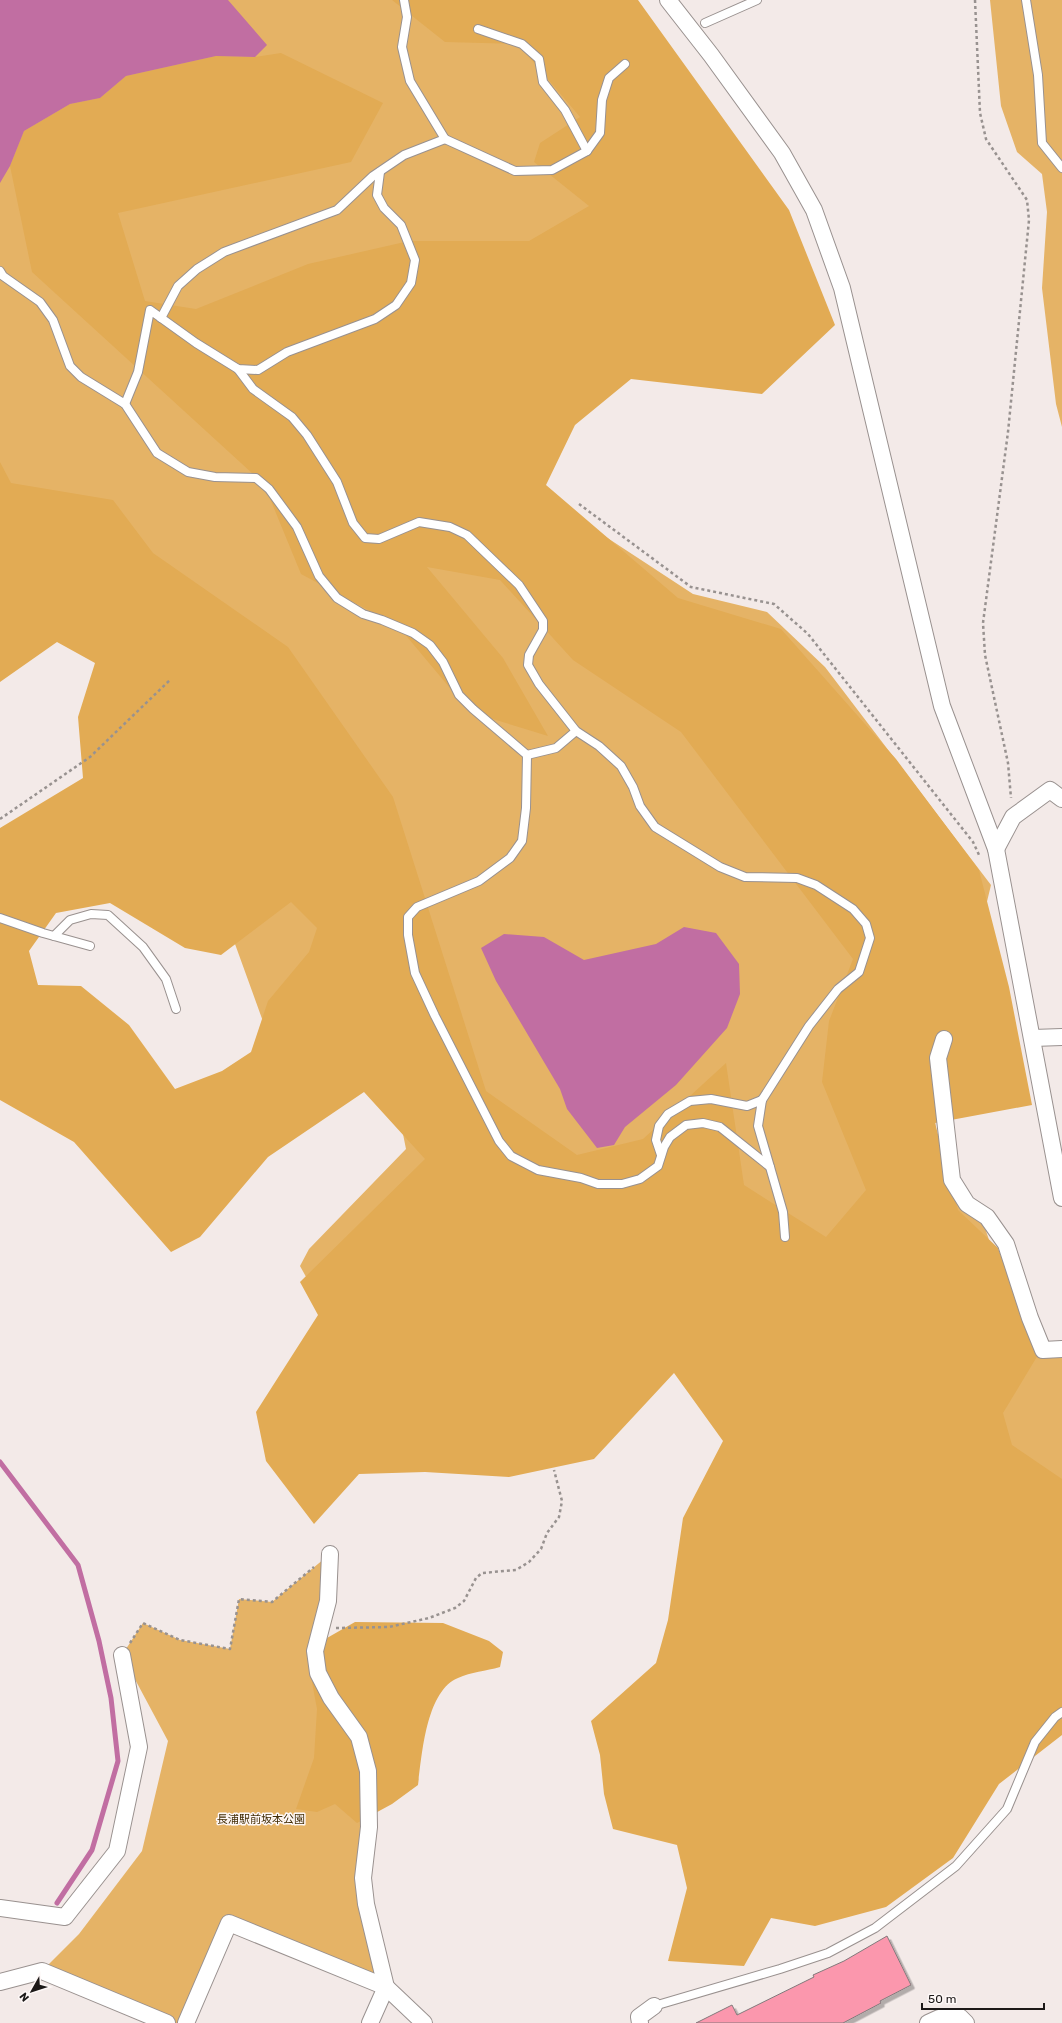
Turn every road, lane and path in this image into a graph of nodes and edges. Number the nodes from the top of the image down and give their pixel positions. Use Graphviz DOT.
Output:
graph roads {
  1 [pos="404,0"];
  2 [pos="668,0"];
  3 [pos="757,0"];
  4 [pos="975,0"];
  5 [pos="1026,0"];
  6 [pos="705,23"];
  7 [pos="478,29"];
  8 [pos="625,64"];
  9 [pos="445,139"];
  10 [pos="587,151"];
  11 [pos="1062,168"];
  12 [pos="380,172"];
  13 [pos="0,270"];
  14 [pos="161,318"];
  15 [pos="238,369"];
  16 [pos="125,404"];
  17 [pos="579,504"];
  18 [pos="171,679"];
  19 [pos="576,730"];
  20 [pos="527,755"];
  21 [pos="1062,799"];
  22 [pos="1013,817"];
  23 [pos="0,819"];
  24 [pos="996,849"];
  25 [pos="981,860"];
  26 [pos="0,918"];
  27 [pos="54,936"];
  28 [pos="90,946"];
  29 [pos="176,1009"];
  30 [pos="1062,1037"];
  31 [pos="1033,1038"];
  32 [pos="944,1039"];
  33 [pos="762,1100"];
  34 [pos="661,1155"];
  35 [pos="770,1167"];
  36 [pos="1062,1198"];
  37 [pos="785,1237"];
  38 [pos="1062,1349"];
  39 [pos="554,1470"];
  40 [pos="330,1554"];
  41 [pos="322,1627"];
  42 [pos="122,1655"];
  43 [pos="1062,1712"];
  44 [pos="0,1908"];
  45 [pos="0,1982"];
  46 [pos="386,1987"];
  47 [pos="654,2006"];
  48 [pos="167,2023"];
  49 [pos="186,2023"];
  50 [pos="370,2023"];
  51 [pos="424,2023"];
  52 [pos="640,2023"];
  53 [pos="928,2023"];
  54 [pos="966,2023"];
  1 -- 9 [label="lane"];
  2 -- 24 [label="street"];
  3 -- 6 [label="lane"];
  4 -- 22 [label="path"];
  5 -- 11 [label="lane"];
  7 -- 10 [label="lane"];
  8 -- 10 [label="lane"];
  9 -- 10 [label="lane"];
  9 -- 12 [label="lane"];
  12 -- 14 [label="lane"];
  12 -- 15 [label="lane"];
  13 -- 16 [label="lane"];
  14 -- 15 [label="lane"];
  14 -- 16 [label="lane"];
  15 -- 19 [label="lane"];
  16 -- 20 [label="lane"];
  17 -- 25 [label="path"];
  18 -- 23 [label="path"];
  19 -- 20 [label="lane"];
  19 -- 33 [label="lane"];
  20 -- 34 [label="lane"];
  21 -- 22 [label="street"];
  22 -- 24 [label="street"];
  24 -- 31 [label="street"];
  26 -- 27 [label="lane"];
  27 -- 28 [label="lane"];
  27 -- 29 [label="lane"];
  30 -- 31 [label="street"];
  31 -- 36 [label="street"];
  32 -- 38 [label="street"];
  33 -- 34 [label="lane"];
  33 -- 35 [label="lane"];
  34 -- 35 [label="lane"];
  35 -- 37 [label="lane"];
  39 -- 41 [label="path"];
  40 -- 41 [label="street"];
  40 -- 42 [label="path"];
  41 -- 46 [label="street"];
  42 -- 44 [label="street"];
  43 -- 47 [label="lane"];
  45 -- 48 [label="street"];
  46 -- 49 [label="street"];
  46 -- 50 [label="street"];
  46 -- 51 [label="street"];
  47 -- 52 [label="street"];
  53 -- 54 [label="street"];
}
